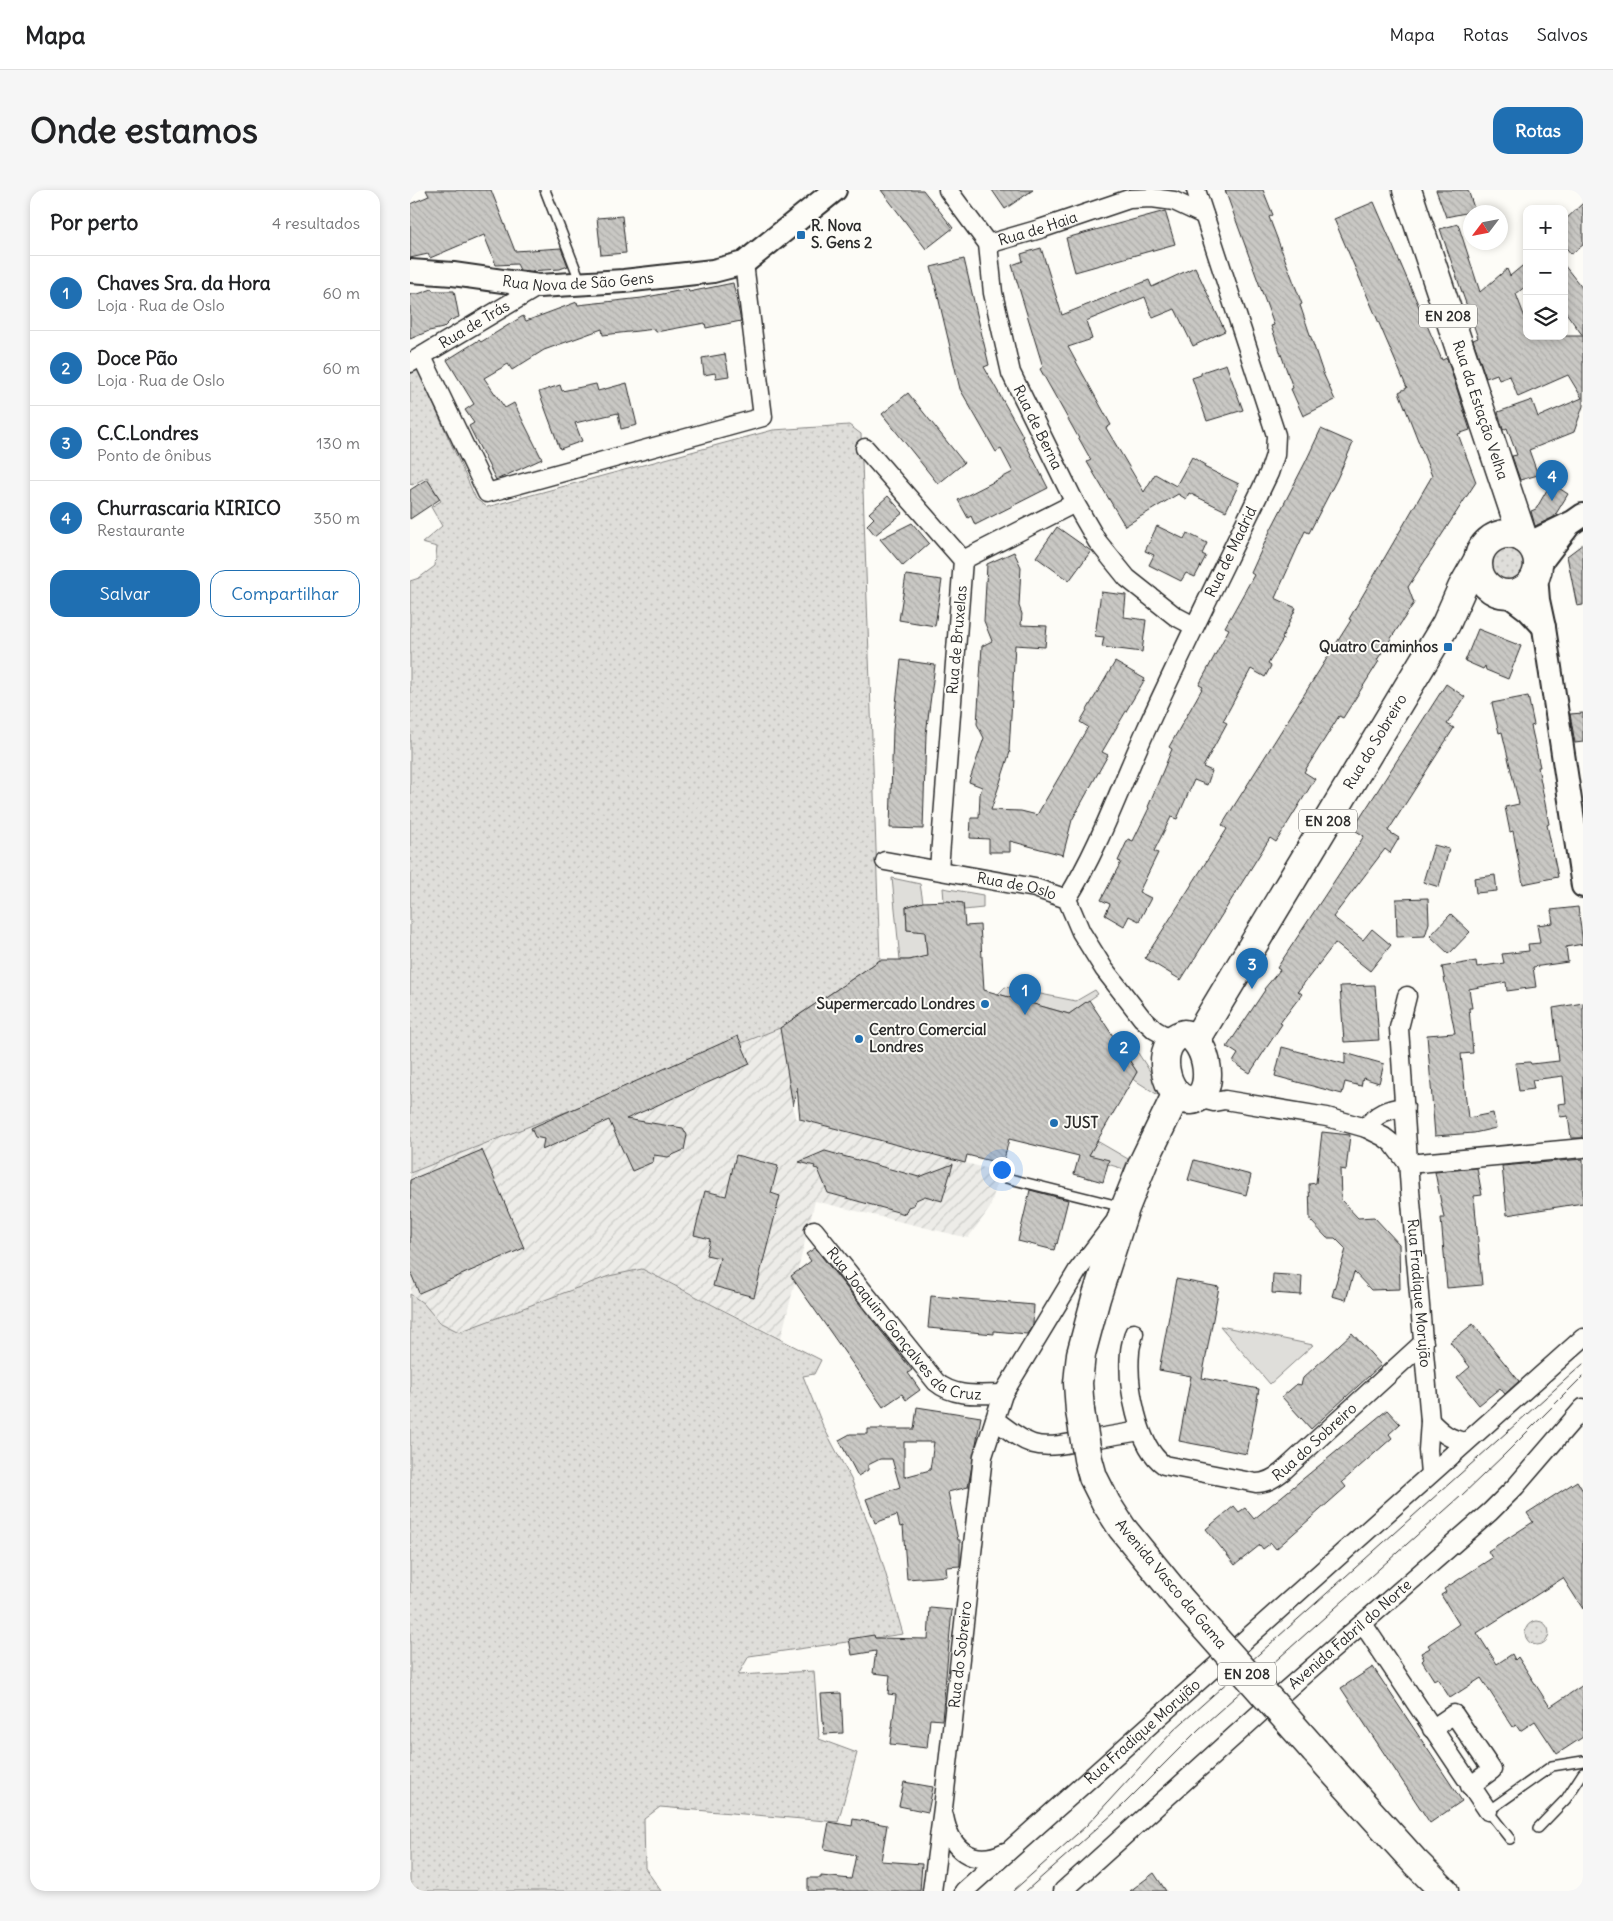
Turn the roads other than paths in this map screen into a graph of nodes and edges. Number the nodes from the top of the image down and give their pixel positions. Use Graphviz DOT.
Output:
graph roads {
  1 [pos="545,190"];
  2 [pos="835,190"];
  3 [pos="948,190"];
  4 [pos="1196,190"];
  5 [pos="1407,190"];
  6 [pos="1204,214"];
  7 [pos="988,244"];
  8 [pos="744,263"];
  9 [pos="410,271"];
  10 [pos="581,283"];
  11 [pos="539,286"];
  12 [pos="416,360"];
  13 [pos="865,448"];
  14 [pos="1507,488"];
  15 [pos="1075,503"];
  16 [pos="1578,518"];
  17 [pos="1482,552"];
  18 [pos="1532,556"];
  19 [pos="963,560"];
  20 [pos="1502,594"];
  21 [pos="1446,624"];
  22 [pos="1194,626"];
  23 [pos="1544,628"];
  24 [pos="885,861"];
  25 [pos="938,869"];
  26 [pos="1583,886"];
  27 [pos="1067,899"];
  28 [pos="1407,996"];
  29 [pos="1142,1018"];
  30 [pos="1188,1038"];
  31 [pos="1165,1058"];
  32 [pos="1194,1091"];
  33 [pos="1405,1107"];
  34 [pos="1366,1128"];
  35 [pos="1583,1148"];
  36 [pos="1408,1164"];
  37 [pos="998,1176"];
  38 [pos="1125,1208"];
  39 [pos="814,1230"];
  40 [pos="1078,1270"];
  41 [pos="1104,1277"];
  42 [pos="1134,1333"];
  43 [pos="1583,1338"];
  44 [pos="1424,1342"];
  45 [pos="1004,1394"];
  46 [pos="1583,1408"];
  47 [pos="995,1420"];
  48 [pos="1430,1422"];
  49 [pos="1140,1430"];
  50 [pos="1098,1438"];
  51 [pos="1466,1442"];
  52 [pos="1071,1443"];
  53 [pos="1430,1474"];
  54 [pos="1363,1624"];
  55 [pos="1432,1729"];
  56 [pos="1583,1761"];
  57 [pos="1583,1774"];
  58 [pos="1470,1786"];
  59 [pos="943,1808"];
  60 [pos="1488,1811"];
  61 [pos="1538,1828"];
  62 [pos="1510,1839"];
  63 [pos="1010,1850"];
  64 [pos="932,1891"];
  65 [pos="964,1891"];
  66 [pos="1063,1891"];
  67 [pos="1444,1891"];
  1 -- 10 [label="lane"];
  2 -- 8 [label="street"];
  3 -- 7 [label="street, Rua de Berna"];
  4 -- 6 [label="street, Rua de Madrid"];
  5 -- 14 [label="main road, Rua da Estação Velha / EN 208"];
  6 -- 7 [label="street, Rua de Haia"];
  6 -- 22 [label="street, Rua de Madrid"];
  7 -- 15 [label="street, Rua de Berna"];
  8 -- 10 [label="street, Rua Nova de São Gens"];
  8 -- 12 [label="street"];
  9 -- 11 [label="street, Rua Nova de São Gens"];
  10 -- 11 [label="street, Rua Nova de São Gens"];
  11 -- 12 [label="street, Rua de Trás"];
  13 -- 19 [label="street"];
  14 -- 17 [label="main road, Rua da Estação Velha / EN 208"];
  14 -- 18 [label="main road, Rua da Estação Velha"];
  15 -- 19 [label="street"];
  15 -- 22 [label="street, Rua de Berna"];
  16 -- 18 [label="street"];
  17 -- 18 [label="main road"];
  17 -- 20 [label="main road"];
  17 -- 21 [label="main road, Rua do Sobreiro / EN 208"];
  18 -- 20 [label="main road"];
  18 -- 23 [label="street, Rua da Estação Velha"];
  19 -- 25 [label="street, Rua de Bruxelas"];
  20 -- 21 [label="main road, Rua do Sobreiro"];
  20 -- 23 [label="street"];
  21 -- 30 [label="main road, Rua do Sobreiro / EN 208"];
  22 -- 27 [label="street, Rua de Madrid"];
  23 -- 26 [label="street, Rua da Estação Velha"];
  24 -- 25 [label="street, Rua de Oslo"];
  25 -- 27 [label="street, Rua de Oslo"];
  27 -- 29 [label="street, Rua de Oslo"];
  28 -- 33 [label="street, Rua Fradique Morujão"];
  29 -- 30 [label="street, Rua de Oslo"];
  29 -- 31 [label="street, Rua de Oslo"];
  30 -- 31 [label="main road"];
  30 -- 32 [label="main road"];
  31 -- 32 [label="main road"];
  32 -- 34 [label="street"];
  32 -- 38 [label="main road, Rua do Sobreiro / EN 208"];
  33 -- 34 [label="street"];
  33 -- 36 [label="street, Rua Fradique Morujão"];
  34 -- 36 [label="street"];
  35 -- 36 [label="street"];
  36 -- 44 [label="street, Rua Fradique Morujão"];
  37 -- 38 [label="lane"];
  38 -- 40 [label="street, Rua do Sobreiro"];
  38 -- 41 [label="main road, Avenida Vasco da Gama / EN 208"];
  39 -- 45 [label="street, Rua Joaquim Gonçalves da Cruz"];
  40 -- 41 [label="street, Rua do Sobreiro"];
  40 -- 45 [label="street, Rua do Sobreiro"];
  41 -- 67 [label="main road, Avenida Vasco da Gama / EN 208, bridge"];
  42 -- 49 [label="street, Rua do Sobreiro"];
  43 -- 51 [label="street"];
  44 -- 48 [label="street, Rua Fradique Morujão"];
  44 -- 49 [label="street, Rua do Sobreiro"];
  45 -- 47 [label="street, Rua do Sobreiro"];
  46 -- 54 [label="street, Avenida Fabril do Norte"];
  47 -- 52 [label="street"];
  47 -- 59 [label="street, Rua do Sobreiro"];
  48 -- 51 [label="street"];
  48 -- 53 [label="street, Rua Fradique Morujão"];
  49 -- 50 [label="street"];
  51 -- 53 [label="street, Rua Fradique Morujão"];
  53 -- 63 [label="street, Rua Fradique Morujão"];
  54 -- 55 [label="street"];
  54 -- 66 [label="street, Avenida Fabril do Norte"];
  55 -- 58 [label="street"];
  55 -- 58 [label="street"];
  56 -- 60 [label="lane"];
  57 -- 61 [label="lane"];
  58 -- 60 [label="street"];
  59 -- 63 [label="street, Rua Fradique Morujão"];
  59 -- 64 [label="street, Rua do Sobreiro"];
  60 -- 62 [label="lane"];
  63 -- 65 [label="street, Rua Fradique Morujão"];
}
